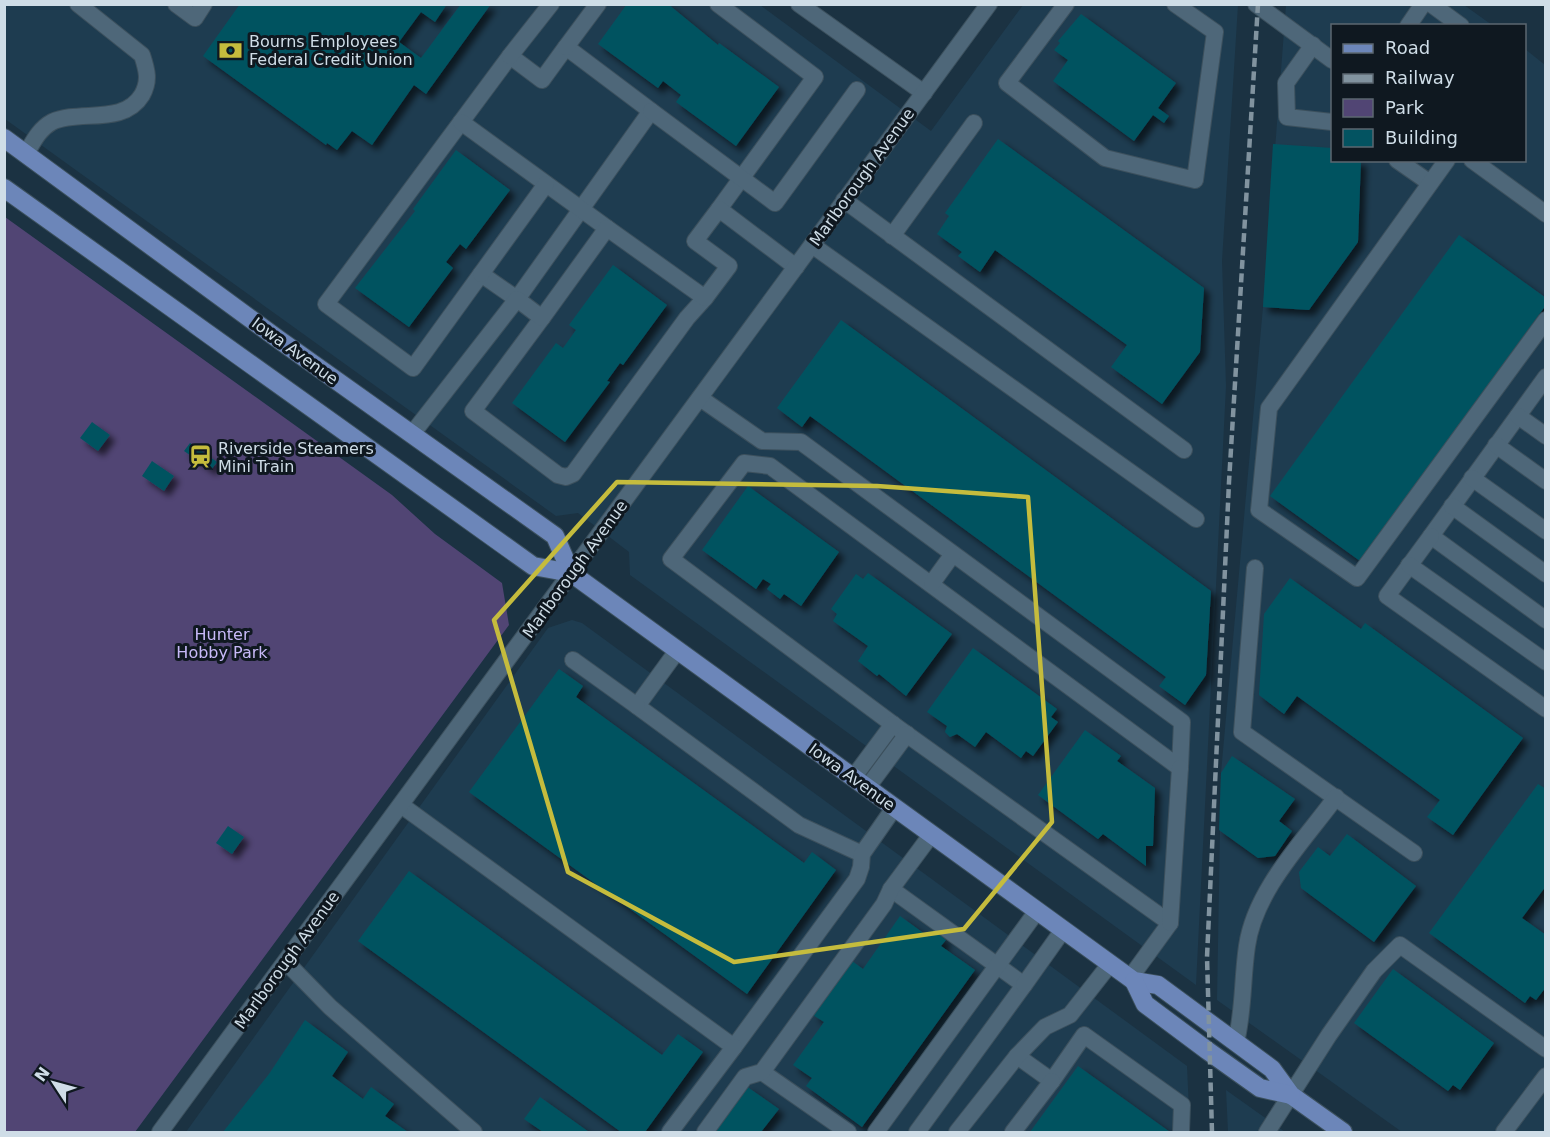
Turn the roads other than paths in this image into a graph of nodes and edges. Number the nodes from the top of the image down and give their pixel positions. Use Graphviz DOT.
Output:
graph roads {
  1 [pos="78,4"];
  2 [pos="176,4"];
  3 [pos="204,4"];
  4 [pos="551,4"];
  5 [pos="598,4"];
  6 [pos="718,4"];
  7 [pos="799,4"];
  8 [pos="989,4"];
  9 [pos="1066,4"];
  10 [pos="1175,4"];
  11 [pos="1256,4"];
  12 [pos="1423,4"];
  13 [pos="1431,4"];
  14 [pos="1409,24"];
  15 [pos="1458,24"];
  16 [pos="1313,45"];
  17 [pos="566,47"];
  18 [pos="510,56"];
  19 [pos="1331,59"];
  20 [pos="857,90"];
  21 [pos="924,93"];
  22 [pos="651,111"];
  23 [pos="461,122"];
  24 [pos="1331,122"];
  25 [pos="974,123"];
  26 [pos="4,138"];
  27 [pos="26,154"];
  28 [pos="1400,162"];
  29 [pos="1446,162"];
  30 [pos="1475,162"];
  31 [pos="740,178"];
  32 [pos="1430,183"];
  33 [pos="546,184"];
  34 [pos="4,188"];
  35 [pos="844,201"];
  36 [pos="719,209"];
  37 [pos="581,210"];
  38 [pos="1545,214"];
  39 [pos="607,228"];
  40 [pos="892,236"];
  41 [pos="812,245"];
  42 [pos="796,267"];
  43 [pos="481,274"];
  44 [pos="705,298"];
  45 [pos="517,299"];
  46 [pos="542,318"];
  47 [pos="1545,320"];
  48 [pos="1543,387"];
  49 [pos="700,398"];
  50 [pos="1518,416"];
  51 [pos="412,434"];
  52 [pos="1545,436"];
  53 [pos="762,441"];
  54 [pos="1496,445"];
  55 [pos="1184,450"];
  56 [pos="744,463"];
  57 [pos="1472,478"];
  58 [pos="1545,481"];
  59 [pos="1452,506"];
  60 [pos="1197,519"];
  61 [pos="1545,531"];
  62 [pos="1431,536"];
  63 [pos="953,554"];
  64 [pos="1409,565"];
  65 [pos="1254,568"];
  66 [pos="571,573"];
  67 [pos="1545,574"];
  68 [pos="932,583"];
  69 [pos="1545,620"];
  70 [pos="677,651"];
  71 [pos="573,660"];
  72 [pos="1545,662"];
  73 [pos="637,706"];
  74 [pos="1545,709"];
  75 [pos="900,729"];
  76 [pos="1180,768"];
  77 [pos="860,783"];
  78 [pos="1336,797"];
  79 [pos="401,805"];
  80 [pos="894,807"];
  81 [pos="931,834"];
  82 [pos="1414,853"];
  83 [pos="862,854"];
  84 [pos="891,889"];
  85 [pos="1037,911"];
  86 [pos="1170,923"];
  87 [pos="1063,930"];
  88 [pos="286,962"];
  89 [pos="1110,964"];
  90 [pos="999,967"];
  91 [pos="1132,980"];
  92 [pos="1024,985"];
  93 [pos="1236,1042"];
  94 [pos="734,1047"];
  95 [pos="1545,1049"];
  96 [pos="1017,1056"];
  97 [pos="762,1072"];
  98 [pos="1545,1076"];
  99 [pos="1052,1081"];
  100 [pos="1291,1095"];
  101 [pos="159,1132"];
  102 [pos="474,1132"];
  103 [pos="670,1132"];
  104 [pos="705,1132"];
  105 [pos="848,1132"];
  106 [pos="876,1132"];
  107 [pos="917,1132"];
  108 [pos="957,1132"];
  109 [pos="1013,1132"];
  110 [pos="1181,1132"];
  111 [pos="1267,1132"];
  112 [pos="1343,1132"];
  113 [pos="1504,1132"];
  1 -- 27 [label="street"];
  2 -- 3 [label="street"];
  4 -- 18 [label="street"];
  5 -- 17 [label="street"];
  6 -- 31 [label="street"];
  7 -- 21 [label="street"];
  8 -- 21 [label="street, Marlborough Avenue"];
  9 -- 10 [label="street"];
  11 -- 16 [label="street"];
  12 -- 14 [label="street"];
  13 -- 15 [label="street"];
  16 -- 19 [label="street"];
  16 -- 24 [label="street"];
  17 -- 18 [label="street"];
  17 -- 22 [label="street"];
  18 -- 23 [label="street"];
  20 -- 31 [label="street"];
  21 -- 35 [label="street, Marlborough Avenue"];
  22 -- 31 [label="street"];
  22 -- 37 [label="street"];
  23 -- 33 [label="street"];
  23 -- 43 [label="street"];
  25 -- 40 [label="street"];
  26 -- 27 [label="main road, Iowa Avenue"];
  27 -- 51 [label="main road, Iowa Avenue"];
  28 -- 32 [label="street"];
  29 -- 32 [label="street"];
  30 -- 38 [label="street"];
  31 -- 36 [label="street"];
  32 -- 47 [label="street"];
  33 -- 37 [label="street"];
  33 -- 43 [label="street"];
  34 -- 66 [label="main road, Iowa Avenue"];
  35 -- 40 [label="street"];
  35 -- 41 [label="street, Marlborough Avenue"];
  36 -- 42 [label="street"];
  36 -- 44 [label="street"];
  37 -- 39 [label="street"];
  37 -- 45 [label="street"];
  39 -- 44 [label="street"];
  39 -- 46 [label="street"];
  40 -- 55 [label="street"];
  41 -- 42 [label="street, Marlborough Avenue"];
  41 -- 60 [label="street"];
  42 -- 49 [label="street, Marlborough Avenue"];
  43 -- 45 [label="street"];
  44 -- 46 [label="street"];
  45 -- 46 [label="street"];
  45 -- 51 [label="street"];
  48 -- 50 [label="street"];
  49 -- 53 [label="street"];
  49 -- 66 [label="street, Marlborough Avenue"];
  50 -- 52 [label="street"];
  50 -- 54 [label="street"];
  51 -- 66 [label="main road, Iowa Avenue"];
  53 -- 56 [label="street"];
  53 -- 63 [label="street"];
  54 -- 57 [label="street"];
  54 -- 58 [label="street"];
  56 -- 68 [label="street"];
  56 -- 75 [label="street"];
  57 -- 59 [label="street"];
  57 -- 61 [label="street"];
  59 -- 62 [label="street"];
  59 -- 67 [label="street"];
  62 -- 64 [label="street"];
  62 -- 69 [label="street"];
  63 -- 68 [label="street"];
  63 -- 76 [label="street"];
  64 -- 72 [label="street"];
  64 -- 74 [label="street"];
  65 -- 78 [label="street"];
  66 -- 70 [label="main road, Iowa Avenue"];
  66 -- 79 [label="street, Marlborough Avenue"];
  68 -- 76 [label="street"];
  70 -- 73 [label="street"];
  70 -- 77 [label="main road, Iowa Avenue"];
  71 -- 73 [label="street"];
  73 -- 83 [label="street"];
  75 -- 77 [label="street"];
  75 -- 86 [label="street"];
  76 -- 86 [label="street"];
  77 -- 80 [label="main road, Iowa Avenue"];
  78 -- 82 [label="street"];
  78 -- 93 [label="street"];
  79 -- 88 [label="street, Marlborough Avenue"];
  79 -- 94 [label="street"];
  80 -- 81 [label="main road, Iowa Avenue"];
  80 -- 83 [label="street"];
  81 -- 84 [label="street"];
  81 -- 85 [label="main road, Iowa Avenue"];
  83 -- 94 [label="street"];
  84 -- 90 [label="street"];
  84 -- 97 [label="street"];
  85 -- 87 [label="main road, Iowa Avenue"];
  85 -- 90 [label="street"];
  86 -- 91 [label="street"];
  87 -- 89 [label="main road, Iowa Avenue"];
  87 -- 92 [label="street"];
  88 -- 101 [label="street, Marlborough Avenue"];
  88 -- 102 [label="street"];
  89 -- 91 [label="main road, Iowa Avenue"];
  89 -- 96 [label="street"];
  90 -- 92 [label="street"];
  90 -- 106 [label="street"];
  91 -- 93 [label="main road, Iowa Avenue"];
  91 -- 100 [label="main road, Iowa Avenue"];
  92 -- 107 [label="street"];
  93 -- 100 [label="main road, Iowa Avenue"];
  94 -- 103 [label="street"];
  95 -- 100 [label="street"];
  96 -- 99 [label="street"];
  96 -- 108 [label="street"];
  97 -- 104 [label="street"];
  97 -- 105 [label="street"];
  98 -- 113 [label="street"];
  99 -- 109 [label="street"];
  99 -- 110 [label="street"];
  100 -- 111 [label="street"];
  100 -- 112 [label="main road, Iowa Avenue"];
}
